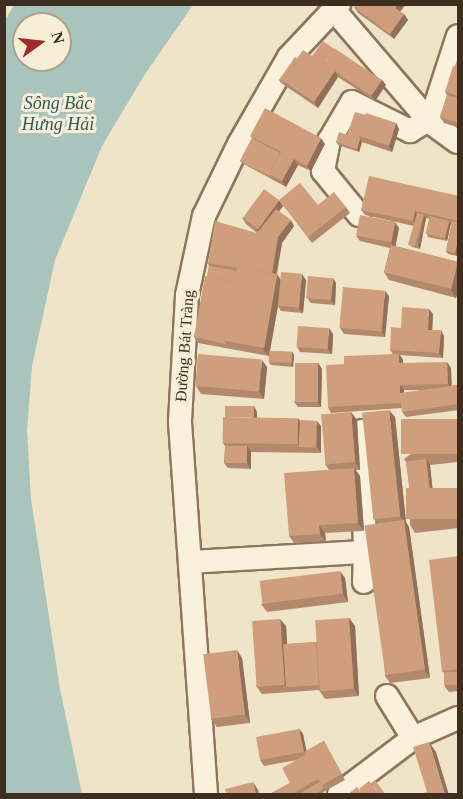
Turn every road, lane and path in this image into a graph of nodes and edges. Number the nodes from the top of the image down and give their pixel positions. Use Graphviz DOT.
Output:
graph roads {
  1 [pos="337,8"];
  2 [pos="459,36"];
  3 [pos="429,121"];
  4 [pos="459,142"];
  5 [pos="359,216"];
  6 [pos="362,431"];
  7 [pos="365,552"];
  8 [pos="189,562"];
  9 [pos="364,582"];
  10 [pos="387,696"];
  11 [pos="459,718"];
  12 [pos="412,738"];
  13 [pos="206,795"];
  14 [pos="339,795"];
  1 -- 3 [label="street, Đường Bát Tràng"];
  1 -- 8 [label="street, Đường Bát Tràng"];
  2 -- 3 [label="street"];
  3 -- 4 [label="street, Đường Bát Tràng"];
  3 -- 5 [label="street"];
  6 -- 7 [label="street"];
  7 -- 8 [label="street"];
  7 -- 9 [label="street"];
  8 -- 13 [label="street, Đường Bát Tràng"];
  10 -- 12 [label="street"];
  11 -- 12 [label="street"];
  12 -- 14 [label="street"];
}
